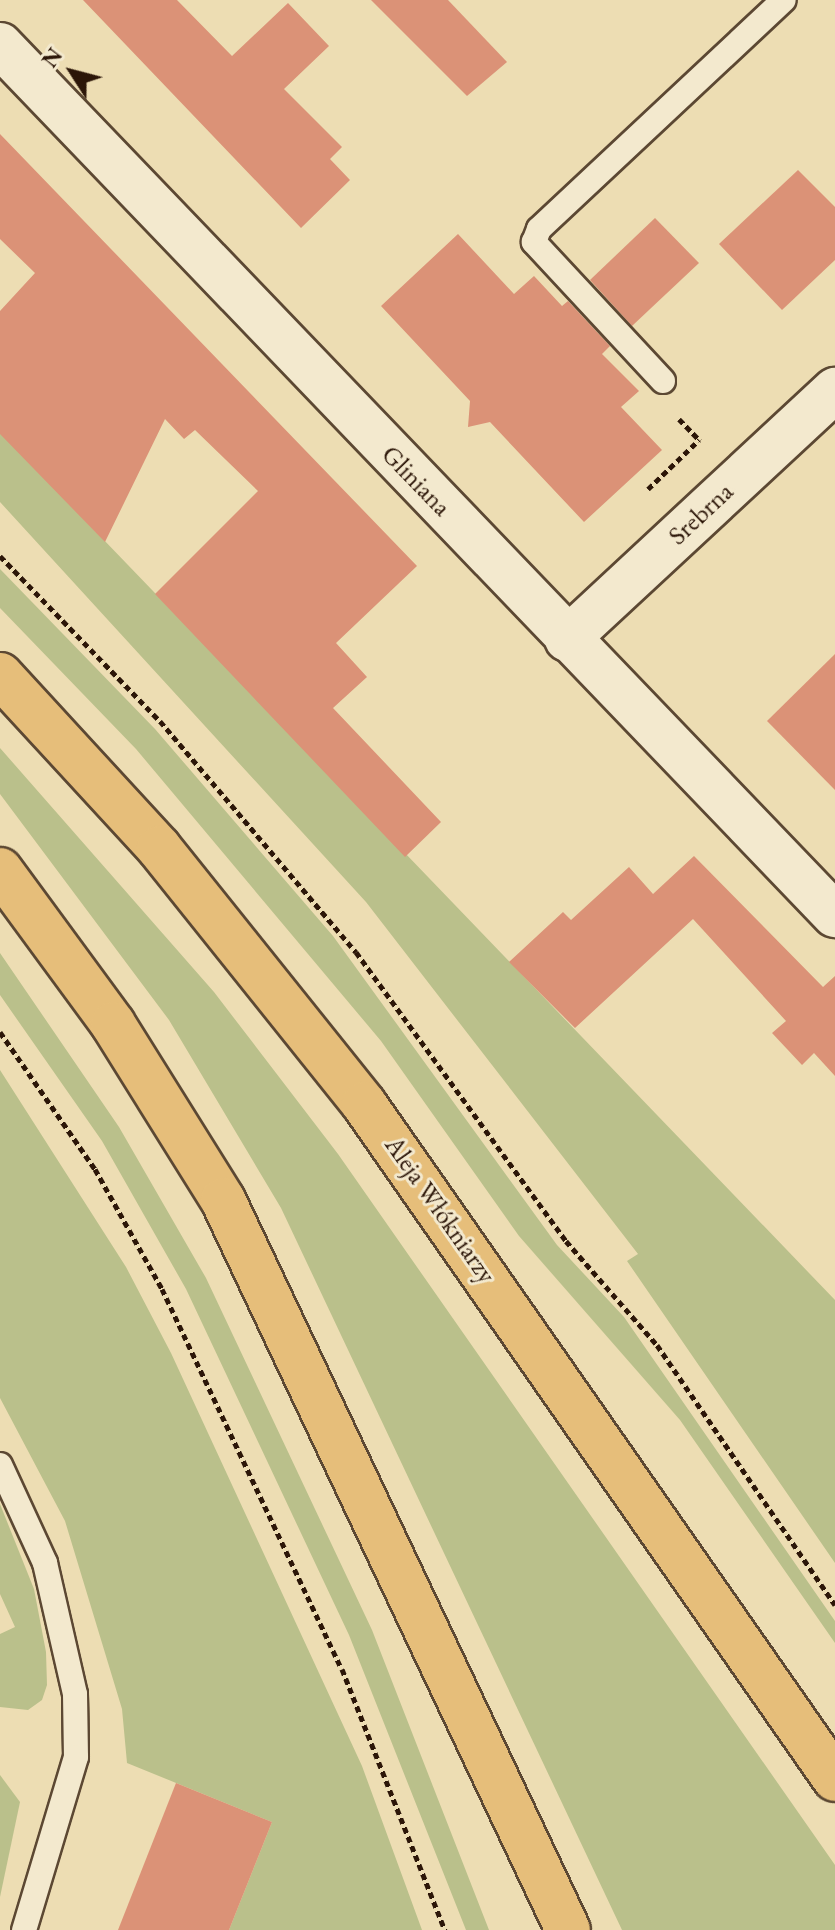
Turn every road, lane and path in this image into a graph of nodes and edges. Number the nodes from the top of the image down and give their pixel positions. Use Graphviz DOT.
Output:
graph roads {
  1 [pos="784,0"];
  2 [pos="0,45"];
  3 [pos="663,381"];
  4 [pos="835,390"];
  5 [pos="705,446"];
  6 [pos="0,556"];
  7 [pos="567,639"];
  8 [pos="0,675"];
  9 [pos="0,870"];
  10 [pos="835,915"];
  11 [pos="0,1032"];
  12 [pos="0,1465"];
  13 [pos="835,1605"];
  14 [pos="835,1779"];
  15 [pos="24,1930"];
  16 [pos="445,1930"];
  17 [pos="568,1930"];
  1 -- 3 [label="lane"];
  2 -- 7 [label="street, Gliniana"];
  3 -- 5 [label="path"];
  4 -- 7 [label="street, Srebrna"];
  6 -- 13 [label="path"];
  7 -- 10 [label="street, Gliniana"];
  8 -- 14 [label="main road, Aleja Włókniarzy"];
  9 -- 17 [label="main road"];
  11 -- 16 [label="path"];
  12 -- 15 [label="lane"];
}
